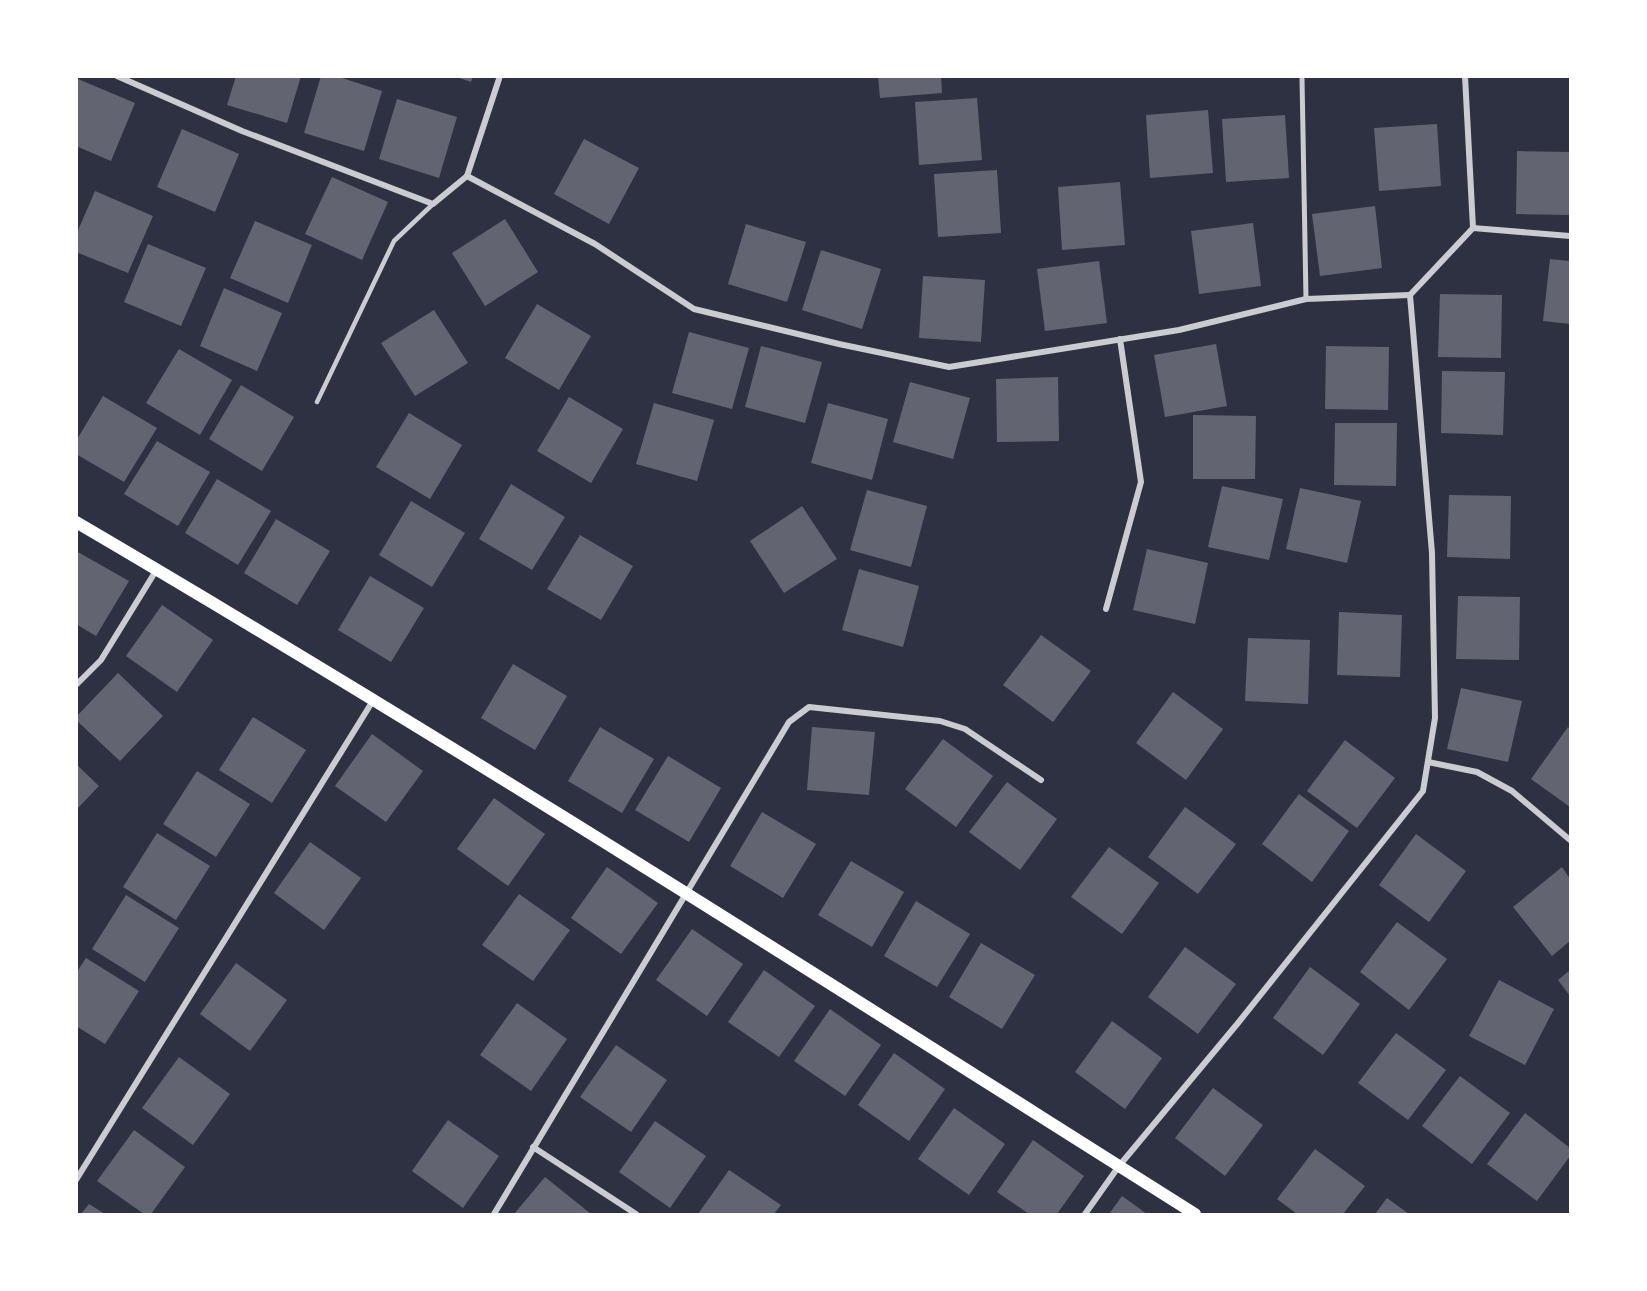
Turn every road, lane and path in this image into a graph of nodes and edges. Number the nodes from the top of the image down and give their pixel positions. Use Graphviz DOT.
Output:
graph roads {
  1 [pos="117,76"];
  2 [pos="500,76"];
  3 [pos="1465,76"];
  4 [pos="1302,78"];
  5 [pos="466,176"];
  6 [pos="433,204"];
  7 [pos="1473,228"];
  8 [pos="1570,236"];
  9 [pos="1410,295"];
  10 [pos="1306,299"];
  11 [pos="1120,339"];
  12 [pos="317,402"];
  13 [pos="76,522"];
  14 [pos="158,570"];
  15 [pos="1106,609"];
  16 [pos="76,686"];
  17 [pos="374,699"];
  18 [pos="1428,762"];
  19 [pos="1041,780"];
  20 [pos="1570,840"];
  21 [pos="686,892"];
  22 [pos="533,1147"];
  23 [pos="1119,1167"];
  24 [pos="76,1180"];
  25 [pos="494,1215"];
  26 [pos="636,1215"];
  27 [pos="1085,1215"];
  28 [pos="1195,1215"];
  1 -- 6 [label="street"];
  2 -- 5 [label="street"];
  3 -- 7 [label="street"];
  4 -- 10 [label="street"];
  5 -- 6 [label="street"];
  5 -- 11 [label="street"];
  6 -- 12 [label="lane"];
  7 -- 8 [label="street"];
  7 -- 9 [label="street"];
  9 -- 10 [label="street"];
  9 -- 18 [label="street"];
  10 -- 11 [label="street"];
  11 -- 15 [label="street"];
  13 -- 14 [label="main road"];
  14 -- 16 [label="street"];
  14 -- 17 [label="main road"];
  17 -- 21 [label="main road"];
  17 -- 24 [label="street"];
  18 -- 20 [label="street"];
  18 -- 23 [label="street"];
  19 -- 21 [label="street"];
  21 -- 22 [label="street"];
  21 -- 23 [label="main road"];
  22 -- 25 [label="street"];
  22 -- 26 [label="street"];
  23 -- 27 [label="street"];
  23 -- 28 [label="main road"];
}
